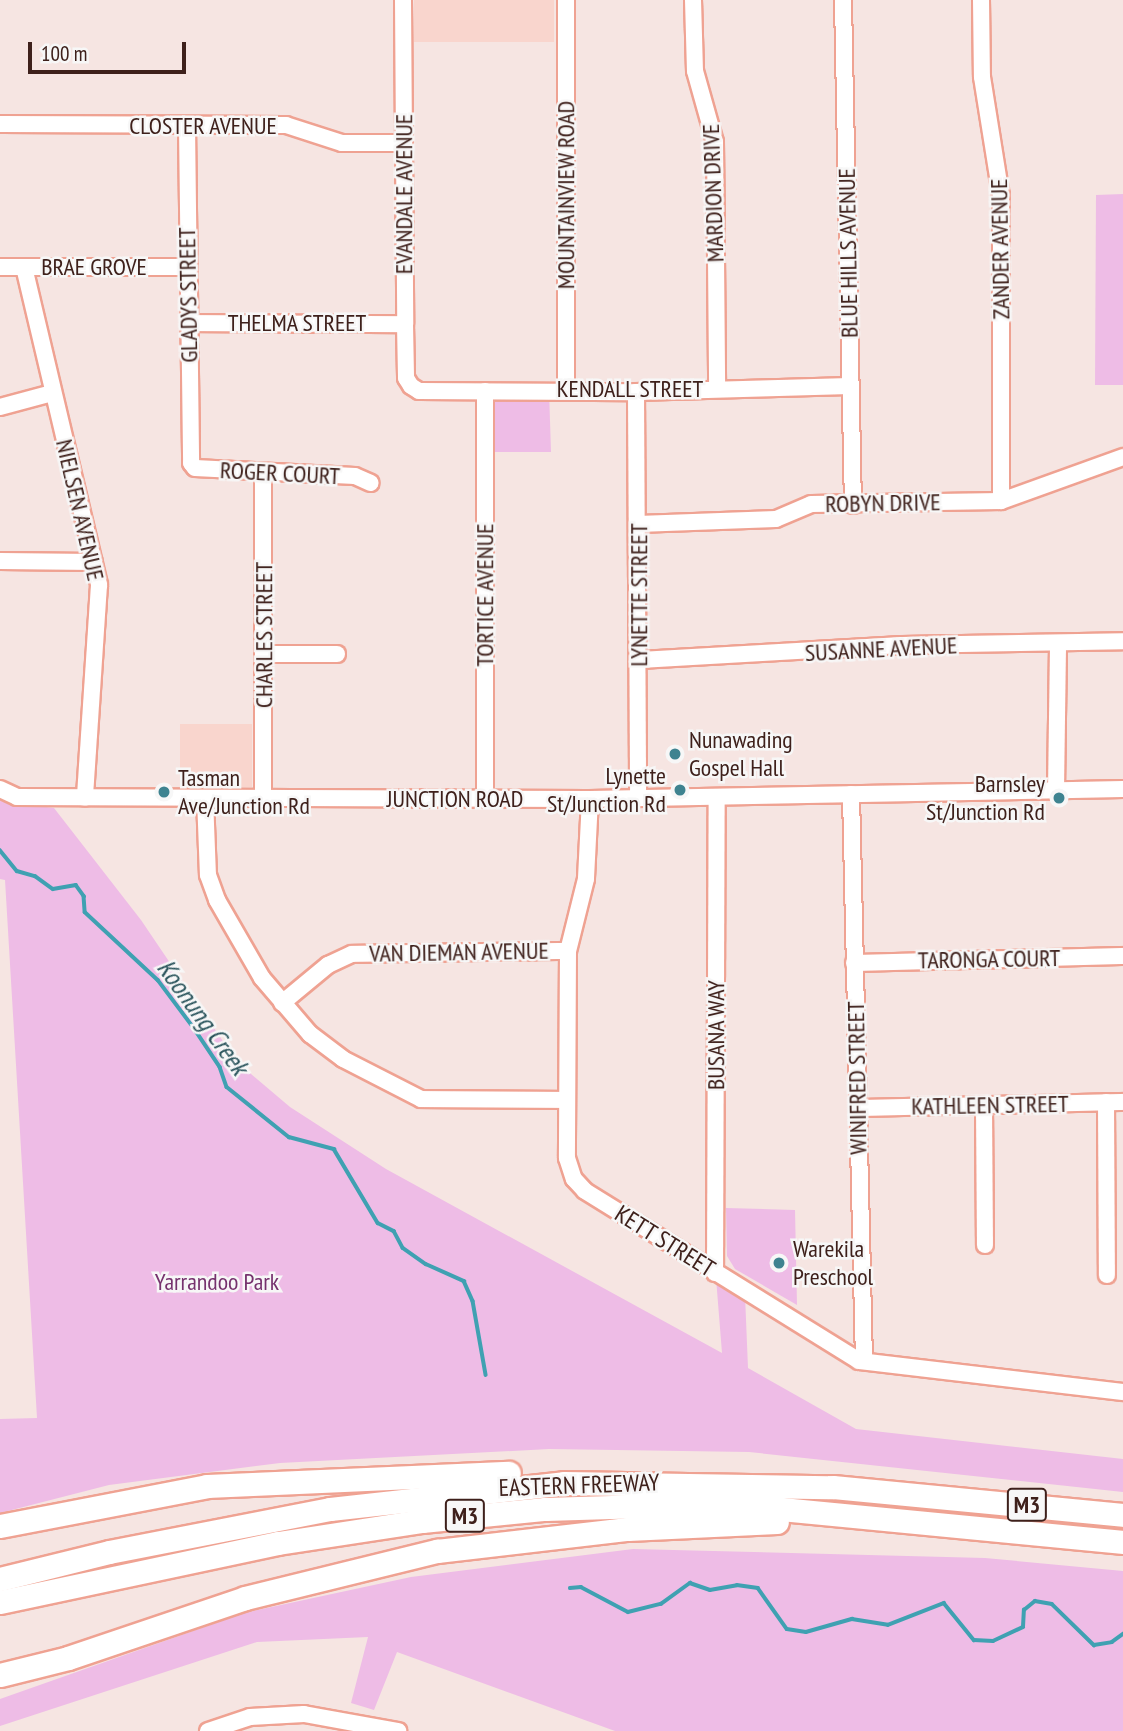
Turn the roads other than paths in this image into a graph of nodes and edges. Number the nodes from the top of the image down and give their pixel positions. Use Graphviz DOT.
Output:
graph roads {
  1 [pos="403,0"];
  2 [pos="566,0"];
  3 [pos="693,0"];
  4 [pos="843,0"];
  5 [pos="981,0"];
  6 [pos="0,124"];
  7 [pos="187,126"];
  8 [pos="404,143"];
  9 [pos="0,267"];
  10 [pos="24,267"];
  11 [pos="187,267"];
  12 [pos="189,323"];
  13 [pos="405,324"];
  14 [pos="411,386"];
  15 [pos="850,386"];
  16 [pos="566,389"];
  17 [pos="717,389"];
  18 [pos="485,391"];
  19 [pos="636,392"];
  20 [pos="52,393"];
  21 [pos="0,407"];
  22 [pos="1123,457"];
  23 [pos="191,463"];
  24 [pos="263,472"];
  25 [pos="371,483"];
  26 [pos="1001,500"];
  27 [pos="853,505"];
  28 [pos="638,524"];
  29 [pos="0,561"];
  30 [pos="94,562"];
  31 [pos="1123,641"];
  32 [pos="1058,643"];
  33 [pos="264,654"];
  34 [pos="337,654"];
  35 [pos="640,660"];
  36 [pos="0,789"];
  37 [pos="1123,789"];
  38 [pos="1056,790"];
  39 [pos="851,794"];
  40 [pos="717,797"];
  41 [pos="85,798"];
  42 [pos="205,798"];
  43 [pos="263,798"];
  44 [pos="638,798"];
  45 [pos="485,799"];
  46 [pos="590,799"];
  47 [pos="568,951"];
  48 [pos="1123,956"];
  49 [pos="854,963"];
  50 [pos="282,1003"];
  51 [pos="567,1100"];
  52 [pos="1106,1102"];
  53 [pos="1123,1102"];
  54 [pos="984,1105"];
  55 [pos="858,1108"];
  56 [pos="985,1245"];
  57 [pos="715,1273"];
  58 [pos="1107,1275"];
  59 [pos="864,1361"];
  60 [pos="1123,1392"];
  61 [pos="931,1495"];
  62 [pos="1123,1515"];
  63 [pos="938,1522"];
  64 [pos="0,1526"];
  65 [pos="1123,1542"];
  66 [pos="0,1579"];
  67 [pos="0,1602"];
  68 [pos="68,1658"];
  69 [pos="0,1675"];
  70 [pos="0,1687"];
  71 [pos="344,1720"];
  72 [pos="208,1731"];
  73 [pos="398,1731"];
  1 -- 8 [label="street, EVANDALE AVENUE"];
  2 -- 16 [label="street, MOUNTAINVIEW ROAD"];
  3 -- 17 [label="street, MARDION DRIVE"];
  4 -- 15 [label="street, BLUE HILLS AVENUE"];
  5 -- 26 [label="street, ZANDER AVENUE"];
  6 -- 7 [label="street, CLOSTER AVENUE"];
  7 -- 8 [label="street, CLOSTER AVENUE"];
  7 -- 11 [label="street, GLADYS STREET"];
  8 -- 13 [label="street, EVANDALE AVENUE"];
  9 -- 10 [label="street, BRAE GROVE"];
  10 -- 11 [label="street, BRAE GROVE"];
  10 -- 20 [label="street, NIELSEN AVENUE"];
  11 -- 12 [label="street, GLADYS STREET"];
  12 -- 13 [label="street, THELMA STREET"];
  12 -- 23 [label="street, GLADYS STREET"];
  13 -- 14 [label="street, EVANDALE AVENUE"];
  14 -- 18 [label="street, KENDALL STREET"];
  15 -- 17 [label="street, KENDALL STREET"];
  15 -- 27 [label="street, BLUE HILLS AVENUE"];
  16 -- 18 [label="street, KENDALL STREET"];
  16 -- 19 [label="street, KENDALL STREET"];
  17 -- 19 [label="street, KENDALL STREET"];
  18 -- 45 [label="street, TORTICE AVENUE"];
  19 -- 28 [label="street, LYNETTE STREET"];
  20 -- 21 [label="street"];
  20 -- 30 [label="street, NIELSEN AVENUE"];
  22 -- 26 [label="street, ROBYN DRIVE"];
  23 -- 24 [label="street, ROGER COURT"];
  24 -- 25 [label="street, ROGER COURT"];
  24 -- 33 [label="street, CHARLES STREET"];
  26 -- 27 [label="street, ROBYN DRIVE"];
  27 -- 28 [label="street, ROBYN DRIVE"];
  28 -- 35 [label="street, LYNETTE STREET"];
  29 -- 30 [label="street"];
  30 -- 41 [label="street, NIELSEN AVENUE"];
  31 -- 32 [label="street, SUSANNE AVENUE"];
  32 -- 35 [label="street, SUSANNE AVENUE"];
  32 -- 38 [label="street"];
  33 -- 34 [label="street"];
  33 -- 43 [label="street, CHARLES STREET"];
  35 -- 44 [label="street, LYNETTE STREET"];
  36 -- 41 [label="street, JUNCTION ROAD"];
  37 -- 38 [label="street, JUNCTION ROAD"];
  38 -- 39 [label="street, JUNCTION ROAD"];
  39 -- 40 [label="street, JUNCTION ROAD"];
  39 -- 49 [label="street, WINIFRED STREET"];
  40 -- 44 [label="street, JUNCTION ROAD"];
  40 -- 57 [label="street, BUSANA WAY"];
  41 -- 42 [label="street, JUNCTION ROAD"];
  42 -- 43 [label="street, JUNCTION ROAD"];
  42 -- 50 [label="street"];
  43 -- 45 [label="street, JUNCTION ROAD"];
  44 -- 46 [label="street, JUNCTION ROAD"];
  45 -- 46 [label="street, JUNCTION ROAD"];
  46 -- 47 [label="street, KETT STREET"];
  47 -- 50 [label="street, VAN DIEMAN AVENUE"];
  47 -- 51 [label="street, KETT STREET"];
  48 -- 49 [label="street, TARONGA COURT"];
  49 -- 55 [label="street, WINIFRED STREET"];
  50 -- 51 [label="street"];
  51 -- 57 [label="street, KETT STREET"];
  52 -- 53 [label="street, KATHLEEN STREET"];
  52 -- 54 [label="street, KATHLEEN STREET"];
  52 -- 58 [label="street"];
  54 -- 55 [label="street, KATHLEEN STREET"];
  54 -- 56 [label="street"];
  55 -- 59 [label="street, WINIFRED STREET"];
  57 -- 59 [label="street, KETT STREET"];
  59 -- 60 [label="street, KETT STREET"];
  61 -- 62 [label="highway, EASTERN FREEWAY / M3"];
  61 -- 64 [label="highway"];
  61 -- 66 [label="highway, EASTERN FREEWAY / M3"];
  63 -- 65 [label="highway, EASTERN FREEWAY / M3"];
  63 -- 67 [label="highway, EASTERN FREEWAY / M3"];
  63 -- 68 [label="highway"];
  68 -- 69 [label="highway"];
  68 -- 70 [label="highway"];
  71 -- 72 [label="street"];
  71 -- 73 [label="street"];
}
